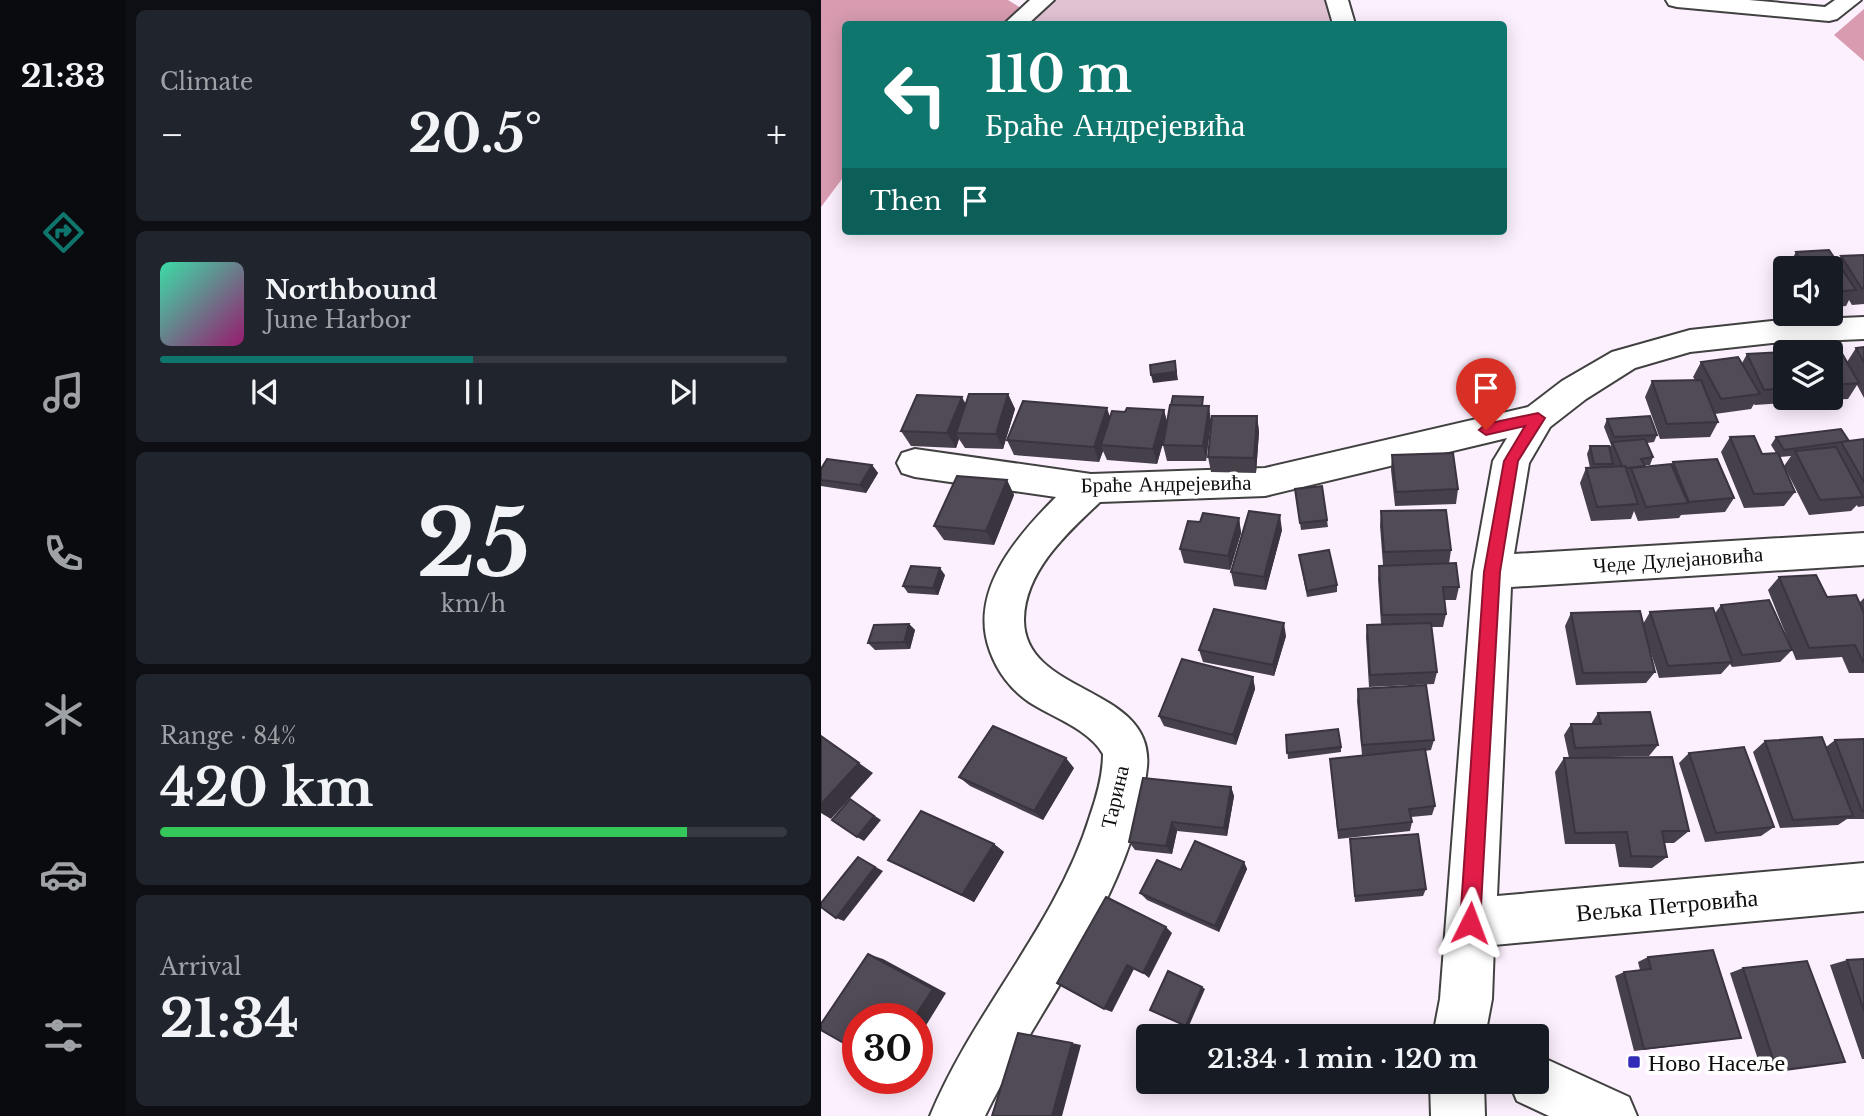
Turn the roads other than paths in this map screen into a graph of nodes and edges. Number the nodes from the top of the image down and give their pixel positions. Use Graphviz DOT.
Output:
graph roads {
  1 [pos="1043,0"];
  2 [pos="1337,0"];
  3 [pos="1677,0"];
  4 [pos="1713,3"];
  5 [pos="1851,11"];
  6 [pos="1018,21"];
  7 [pos="1343,21"];
  8 [pos="1864,328"];
  9 [pos="1538,418"];
  10 [pos="915,463"];
  11 [pos="1091,488"];
  12 [pos="1864,549"];
  13 [pos="1492,572"];
  14 [pos="1864,887"];
  15 [pos="1470,923"];
  16 [pos="1461,1024"];
  17 [pos="1549,1088"];
  18 [pos="1457,1094"];
  19 [pos="957,1116"];
  20 [pos="1458,1116"];
  21 [pos="1610,1116"];
  1 -- 6 [label="street"];
  2 -- 7 [label="street"];
  3 -- 4 [label="street"];
  4 -- 5 [label="street"];
  8 -- 9 [label="street"];
  9 -- 11 [label="street, Браће Андрејевића"];
  9 -- 13 [label="street"];
  10 -- 11 [label="street, Браће Андрејевића"];
  11 -- 19 [label="street, Тарина"];
  12 -- 13 [label="street, Чеде Дулејановића"];
  13 -- 15 [label="street"];
  14 -- 15 [label="street, Вељка Петровића"];
  15 -- 16 [label="street"];
  17 -- 21 [label="street"];
  18 -- 20 [label="street"];
}
